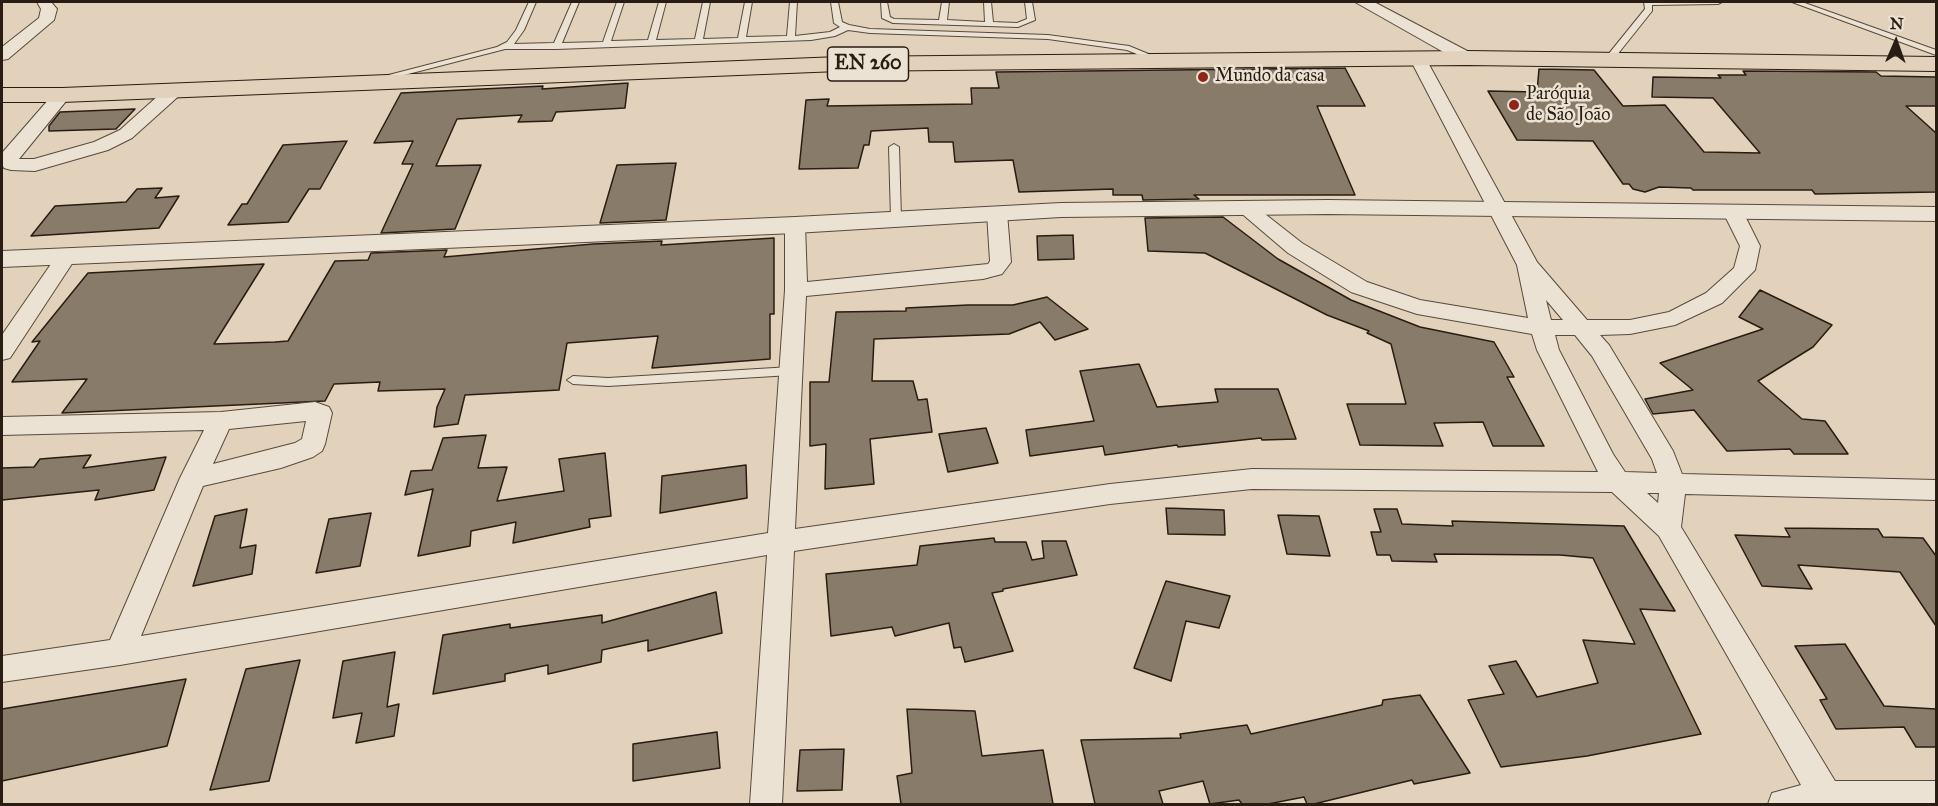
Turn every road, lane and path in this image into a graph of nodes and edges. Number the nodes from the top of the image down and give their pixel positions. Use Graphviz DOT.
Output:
graph roads {
  1 [pos="44,2"];
  2 [pos="532,2"];
  3 [pos="575,2"];
  4 [pos="620,2"];
  5 [pos="662,2"];
  6 [pos="706,2"];
  7 [pos="748,2"];
  8 [pos="793,2"];
  9 [pos="835,2"];
  10 [pos="884,2"];
  11 [pos="946,2"];
  12 [pos="988,2"];
  13 [pos="1029,2"];
  14 [pos="1363,2"];
  15 [pos="1647,2"];
  16 [pos="1718,2"];
  17 [pos="1796,2"];
  18 [pos="943,23"];
  19 [pos="989,24"];
  20 [pos="847,27"];
  21 [pos="791,39"];
  22 [pos="741,41"];
  23 [pos="698,42"];
  24 [pos="651,43"];
  25 [pos="606,45"];
  26 [pos="556,46"];
  27 [pos="505,47"];
  28 [pos="1936,53"];
  29 [pos="2,55"];
  30 [pos="1467,58"];
  31 [pos="1610,58"];
  32 [pos="1418,59"];
  33 [pos="1160,61"];
  34 [pos="1735,61"];
  35 [pos="1936,64"];
  36 [pos="359,84"];
  37 [pos="175,90"];
  38 [pos="2,94"];
  39 [pos="62,95"];
  40 [pos="894,147"];
  41 [pos="1244,207"];
  42 [pos="1499,208"];
  43 [pos="997,213"];
  44 [pos="1734,214"];
  45 [pos="1936,214"];
  46 [pos="896,219"];
  47 [pos="795,225"];
  48 [pos="67,256"];
  49 [pos="2,259"];
  50 [pos="1528,265"];
  51 [pos="796,290"];
  52 [pos="1541,328"];
  53 [pos="1582,328"];
  54 [pos="2,352"];
  55 [pos="791,371"];
  56 [pos="573,380"];
  57 [pos="221,421"];
  58 [pos="2,426"];
  59 [pos="193,478"];
  60 [pos="1618,482"];
  61 [pos="1673,483"];
  62 [pos="1936,490"];
  63 [pos="1668,528"];
  64 [pos="780,542"];
  65 [pos="120,652"];
  66 [pos="2,669"];
  67 [pos="1936,797"];
  68 [pos="1828,801"];
  69 [pos="766,804"];
  70 [pos="1784,804"];
  1 -- 29 [label="street"];
  2 -- 27 [label="lane"];
  3 -- 26 [label="lane"];
  4 -- 25 [label="lane"];
  5 -- 24 [label="lane"];
  6 -- 23 [label="lane"];
  7 -- 22 [label="lane"];
  8 -- 21 [label="lane"];
  9 -- 20 [label="lane"];
  10 -- 18 [label="lane"];
  11 -- 18 [label="lane"];
  12 -- 19 [label="lane"];
  13 -- 19 [label="lane"];
  14 -- 30 [label="street"];
  15 -- 16 [label="lane"];
  15 -- 31 [label="lane"];
  17 -- 28 [label="lane"];
  18 -- 19 [label="lane"];
  20 -- 21 [label="lane"];
  20 -- 33 [label="lane"];
  21 -- 22 [label="lane"];
  22 -- 23 [label="lane"];
  23 -- 24 [label="lane"];
  24 -- 25 [label="lane"];
  25 -- 26 [label="lane"];
  26 -- 27 [label="lane"];
  27 -- 36 [label="lane"];
  28 -- 34 [label="main road, EN 260"];
  30 -- 31 [label="main road, EN 260"];
  30 -- 32 [label="main road, EN 260"];
  31 -- 34 [label="main road, EN 260"];
  32 -- 33 [label="main road, EN 260"];
  32 -- 42 [label="street"];
  33 -- 36 [label="main road, EN 260"];
  34 -- 35 [label="main road, EN 260"];
  36 -- 37 [label="main road, EN 260"];
  37 -- 39 [label="main road, EN 260"];
  37 -- 39 [label="street"];
  38 -- 39 [label="main road, EN 260"];
  40 -- 46 [label="lane"];
  41 -- 42 [label="street"];
  41 -- 43 [label="street"];
  41 -- 52 [label="street"];
  42 -- 44 [label="street"];
  42 -- 50 [label="street"];
  43 -- 46 [label="street"];
  43 -- 51 [label="street"];
  44 -- 45 [label="street"];
  44 -- 53 [label="street"];
  46 -- 47 [label="street"];
  47 -- 48 [label="street"];
  47 -- 51 [label="street"];
  48 -- 49 [label="street"];
  48 -- 54 [label="street"];
  50 -- 52 [label="street"];
  50 -- 53 [label="street"];
  51 -- 55 [label="street"];
  52 -- 53 [label="street"];
  52 -- 60 [label="street"];
  53 -- 61 [label="street"];
  55 -- 56 [label="lane"];
  55 -- 64 [label="street"];
  57 -- 58 [label="street"];
  57 -- 59 [label="street"];
  57 -- 59 [label="street"];
  59 -- 65 [label="street"];
  60 -- 61 [label="street"];
  60 -- 63 [label="street"];
  60 -- 64 [label="street"];
  61 -- 62 [label="street"];
  61 -- 63 [label="street"];
  63 -- 68 [label="street"];
  64 -- 65 [label="street"];
  64 -- 69 [label="street"];
  65 -- 66 [label="street"];
  67 -- 68 [label="street"];
  68 -- 70 [label="street"];
}
